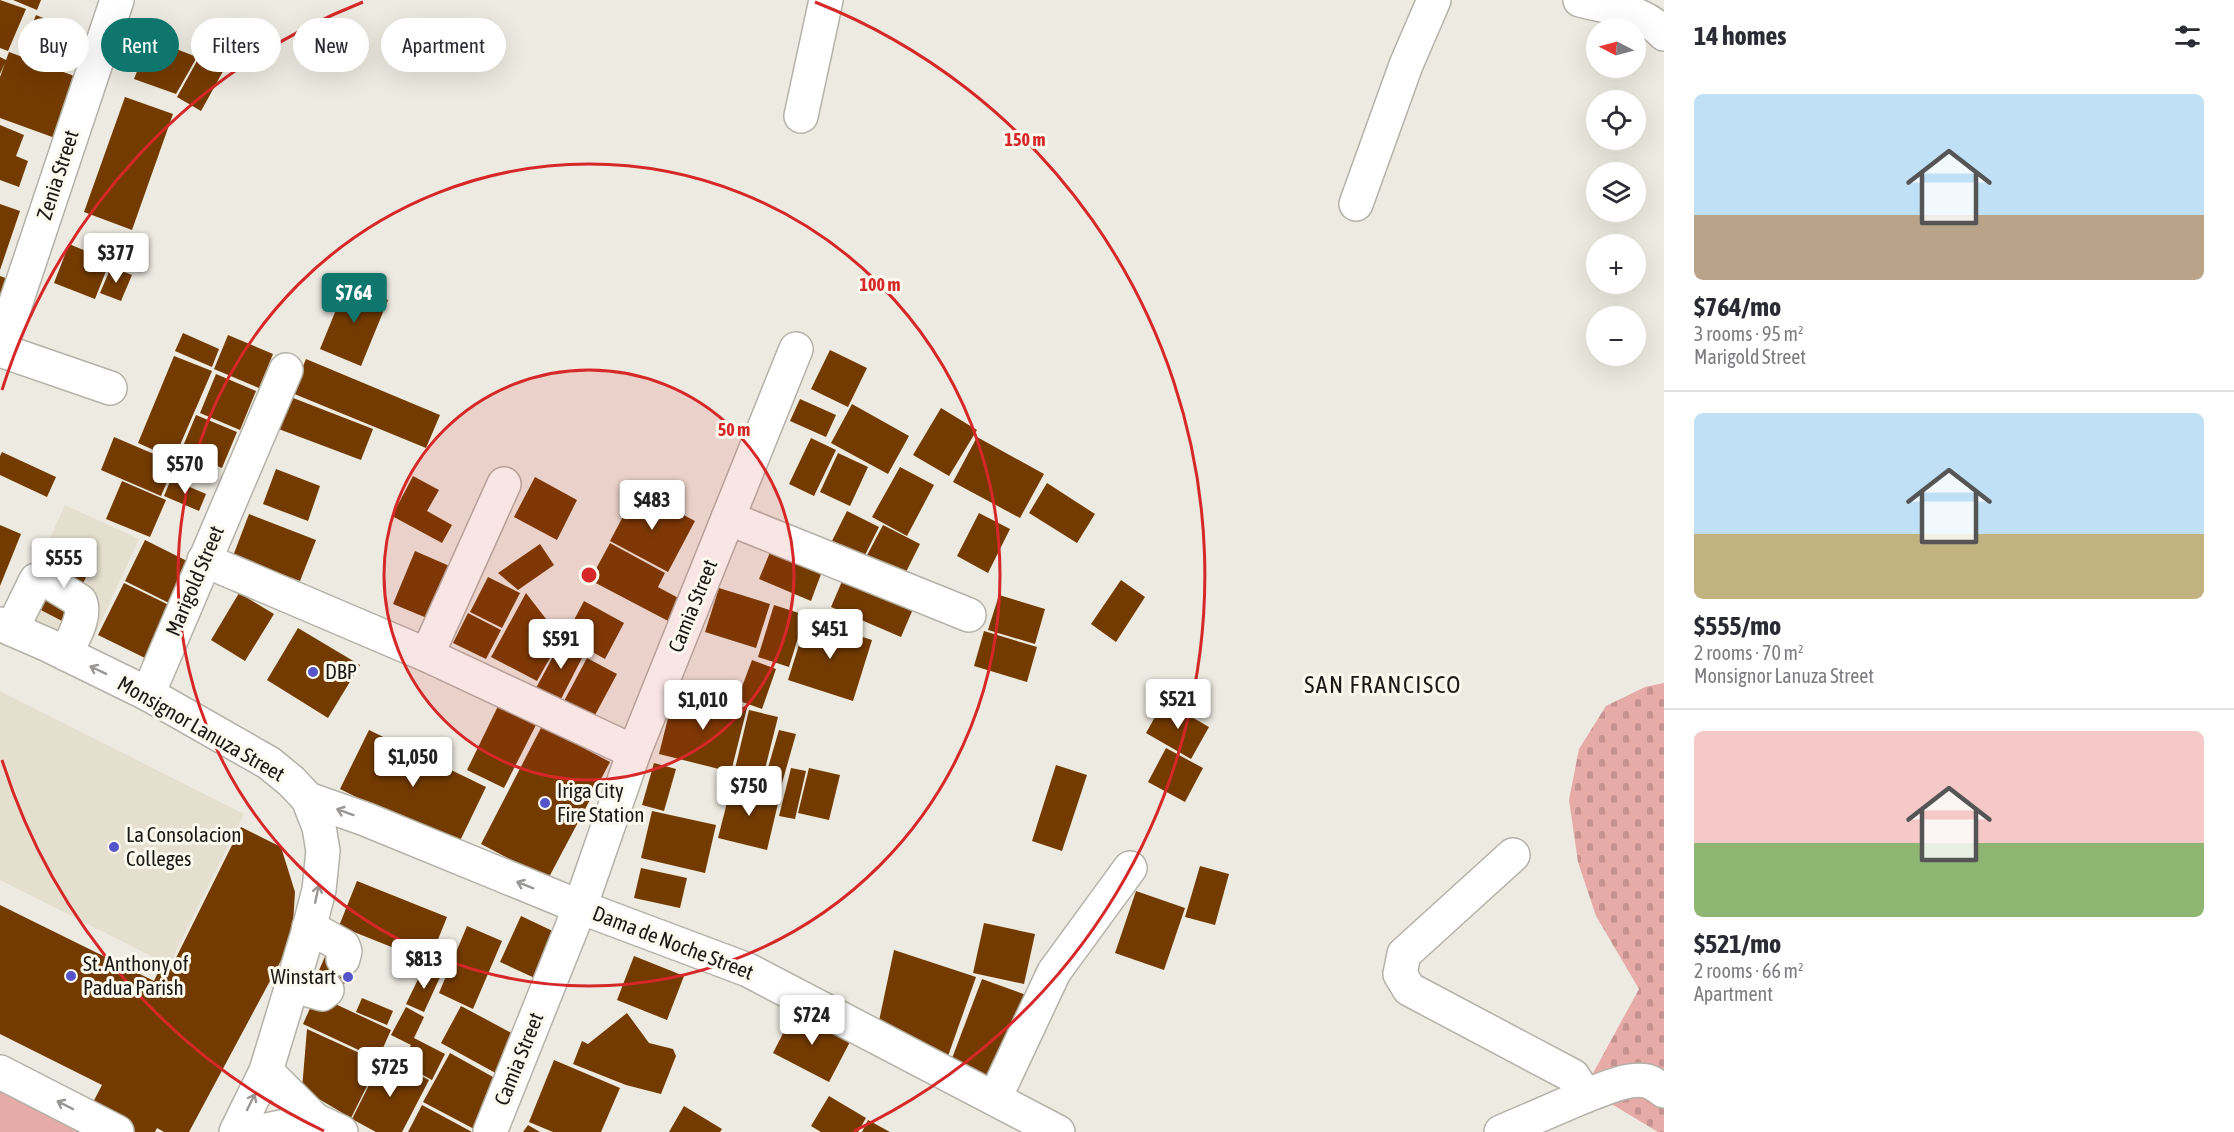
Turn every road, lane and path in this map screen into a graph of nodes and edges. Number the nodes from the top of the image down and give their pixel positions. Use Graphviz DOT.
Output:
graph roads {
  1 [pos="117,0"];
  2 [pos="826,0"];
  3 [pos="1434,0"];
  4 [pos="1580,0"];
  5 [pos="1664,34"];
  6 [pos="801,116"];
  7 [pos="1356,204"];
  8 [pos="0,350"];
  9 [pos="796,350"];
  10 [pos="286,370"];
  11 [pos="110,388"];
  12 [pos="504,484"];
  13 [pos="728,518"];
  14 [pos="204,560"];
  15 [pos="969,615"];
  16 [pos="6,627"];
  17 [pos="66,654"];
  18 [pos="427,656"];
  19 [pos="148,694"];
  20 [pos="634,752"];
  21 [pos="308,799"];
  22 [pos="1513,855"];
  23 [pos="1130,868"];
  24 [pos="580,907"];
  25 [pos="309,927"];
  26 [pos="343,959"];
  27 [pos="291,985"];
  28 [pos="327,990"];
  29 [pos="266,1071"];
  30 [pos="0,1072"];
  31 [pos="1664,1091"];
  32 [pos="995,1098"];
  33 [pos="1580,1098"];
  34 [pos="328,1126"];
  35 [pos="117,1132"];
  36 [pos="236,1132"];
  37 [pos="257,1132"];
  38 [pos="490,1132"];
  39 [pos="1058,1132"];
  40 [pos="1501,1132"];
  1 -- 8 [label="street, Zenia Street"];
  2 -- 6 [label="street"];
  3 -- 7 [label="street"];
  4 -- 5 [label="street"];
  8 -- 11 [label="street"];
  9 -- 13 [label="street, Camia Street"];
  10 -- 14 [label="street, Marigold Street"];
  12 -- 18 [label="street"];
  13 -- 15 [label="street"];
  13 -- 20 [label="street, Camia Street"];
  14 -- 18 [label="street"];
  14 -- 19 [label="street, Marigold Street"];
  16 -- 17 [label="street, Monsignor Lanuza Street"];
  16 -- 17 [label="street"];
  19 -- 17 [label="street, Monsignor Lanuza Street, one-way"];
  18 -- 20 [label="street"];
  19 -- 21 [label="street, Monsignor Lanuza Street"];
  20 -- 24 [label="street, Camia Street"];
  24 -- 21 [label="street, Dama de Noche Street, one-way"];
  25 -- 21 [label="street, Monsignor Lanuza Street, one-way"];
  22 -- 33 [label="street"];
  23 -- 32 [label="street"];
  24 -- 32 [label="street, Dama de Noche Street"];
  24 -- 38 [label="street, Camia Street"];
  25 -- 26 [label="street"];
  25 -- 27 [label="street, Monsignor Lanuza Street"];
  27 -- 28 [label="street"];
  27 -- 29 [label="street, Monsignor Lanuza Street"];
  29 -- 34 [label="street"];
  36 -- 29 [label="street, Monsignor Lanuza Street, one-way"];
  35 -- 30 [label="street, one-way"];
  31 -- 33 [label="street"];
  32 -- 39 [label="street, Dama de Noche Street"];
  33 -- 40 [label="street"];
  34 -- 37 [label="street"];
}
